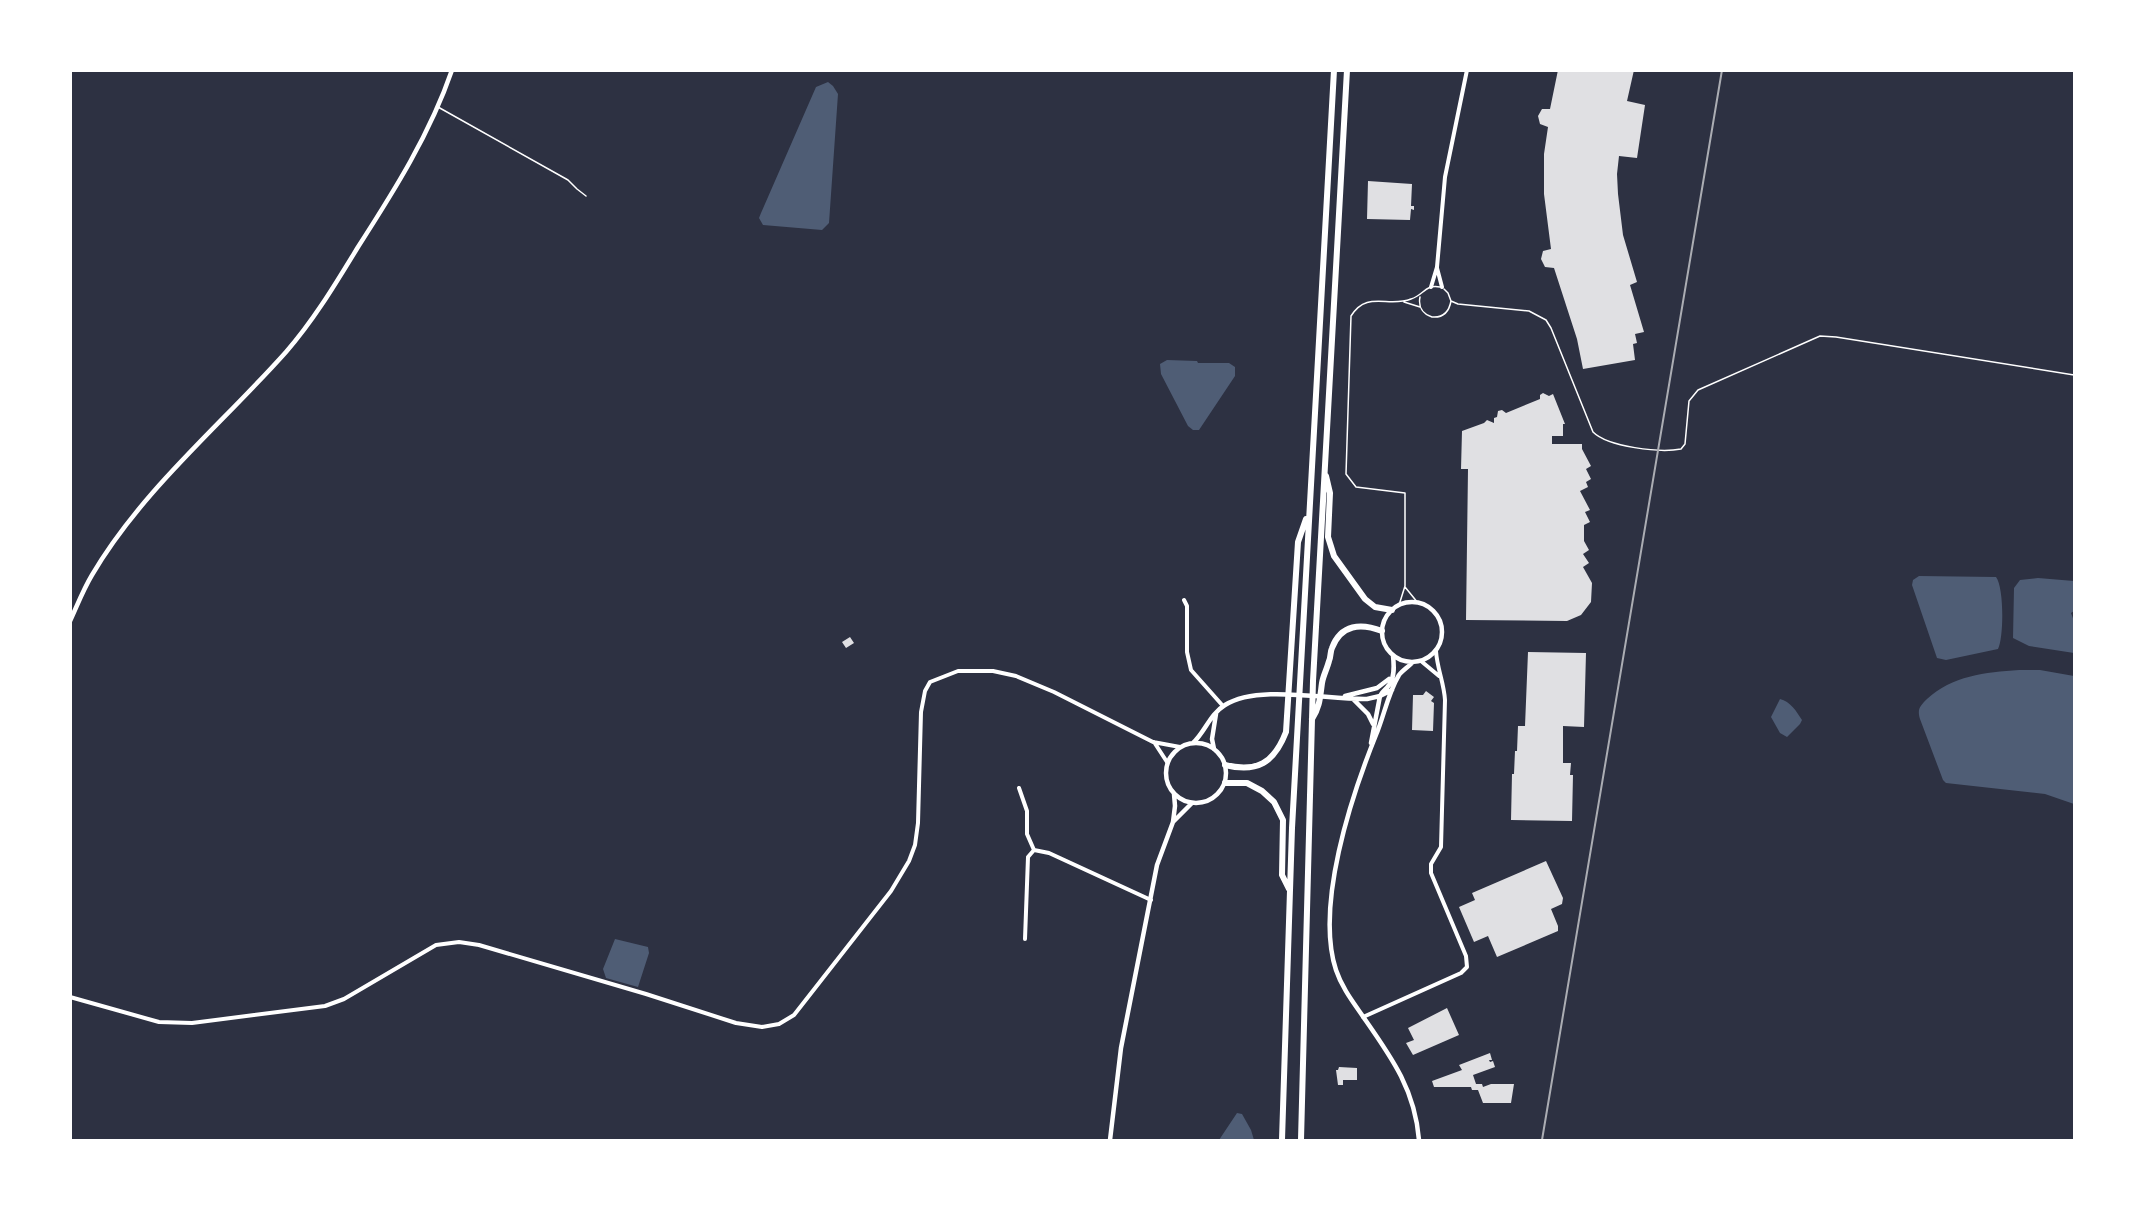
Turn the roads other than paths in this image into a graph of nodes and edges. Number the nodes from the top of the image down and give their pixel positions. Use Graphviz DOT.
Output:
graph roads {
  1 [pos="452,70"];
  2 [pos="1334,70"];
  3 [pos="1347,70"];
  4 [pos="1467,70"];
  5 [pos="437,106"];
  6 [pos="586,196"];
  7 [pos="1437,267"];
  8 [pos="1432,286"];
  9 [pos="1442,287"];
  10 [pos="1420,296"];
  11 [pos="1451,301"];
  12 [pos="1404,302"];
  13 [pos="1420,307"];
  14 [pos="2074,375"];
  15 [pos="1324,471"];
  16 [pos="1309,513"];
  17 [pos="1405,586"];
  18 [pos="1184,600"];
  19 [pos="1418,603"];
  20 [pos="1399,605"];
  21 [pos="1392,610"];
  22 [pos="70,621"];
  23 [pos="1382,631"];
  24 [pos="1436,651"];
  25 [pos="1393,656"];
  26 [pos="1421,661"];
  27 [pos="1412,663"];
  28 [pos="1393,675"];
  29 [pos="1440,676"];
  30 [pos="1393,689"];
  31 [pos="1380,696"];
  32 [pos="1341,697"];
  33 [pos="1353,699"];
  34 [pos="1223,706"];
  35 [pos="1216,714"];
  36 [pos="1312,719"];
  37 [pos="1373,723"];
  38 [pos="1153,742"];
  39 [pos="1193,743"];
  40 [pos="1180,747"];
  41 [pos="1214,749"];
  42 [pos="1370,750"];
  43 [pos="1167,762"];
  44 [pos="1225,765"];
  45 [pos="1225,783"];
  46 [pos="1019,788"];
  47 [pos="1173,794"];
  48 [pos="1192,803"];
  49 [pos="1173,822"];
  50 [pos="1034,850"];
  51 [pos="1289,890"];
  52 [pos="1151,900"];
  53 [pos="1025,939"];
  54 [pos="70,997"];
  55 [pos="1363,1017"];
  56 [pos="1110,1140"];
  57 [pos="1282,1140"];
  58 [pos="1301,1140"];
  59 [pos="1419,1140"];
  1 -- 5 [label="street"];
  2 -- 16 [label="highway"];
  3 -- 15 [label="highway"];
  4 -- 7 [label="street"];
  5 -- 6 [label="lane"];
  5 -- 22 [label="street"];
  7 -- 8 [label="street"];
  7 -- 9 [label="street"];
  8 -- 9 [label="lane"];
  8 -- 10 [label="lane"];
  9 -- 11 [label="lane"];
  10 -- 12 [label="lane"];
  10 -- 13 [label="lane"];
  11 -- 13 [label="lane"];
  11 -- 14 [label="lane"];
  12 -- 13 [label="lane"];
  12 -- 17 [label="lane"];
  15 -- 21 [label="highway"];
  15 -- 36 [label="highway"];
  16 -- 44 [label="highway"];
  16 -- 51 [label="highway"];
  17 -- 19 [label="lane"];
  17 -- 20 [label="lane"];
  18 -- 34 [label="street"];
  19 -- 20 [label="street"];
  19 -- 24 [label="street"];
  20 -- 21 [label="street"];
  21 -- 23 [label="street"];
  23 -- 25 [label="street"];
  23 -- 36 [label="highway"];
  24 -- 26 [label="street"];
  24 -- 29 [label="street"];
  25 -- 27 [label="street"];
  25 -- 28 [label="street"];
  26 -- 27 [label="street"];
  26 -- 29 [label="street"];
  27 -- 30 [label="street"];
  28 -- 31 [label="street"];
  28 -- 32 [label="street"];
  29 -- 55 [label="street"];
  30 -- 31 [label="street"];
  30 -- 42 [label="street"];
  31 -- 33 [label="street"];
  31 -- 37 [label="street"];
  32 -- 33 [label="street"];
  32 -- 34 [label="street"];
  33 -- 37 [label="street"];
  34 -- 35 [label="street"];
  35 -- 39 [label="street"];
  35 -- 41 [label="street"];
  36 -- 58 [label="highway"];
  37 -- 42 [label="street"];
  38 -- 40 [label="street"];
  38 -- 43 [label="street"];
  38 -- 54 [label="street"];
  39 -- 40 [label="street"];
  39 -- 41 [label="street"];
  40 -- 43 [label="street"];
  41 -- 44 [label="street"];
  42 -- 55 [label="street"];
  43 -- 47 [label="street"];
  44 -- 45 [label="street"];
  45 -- 48 [label="street"];
  45 -- 51 [label="highway"];
  46 -- 50 [label="street"];
  47 -- 48 [label="street"];
  47 -- 49 [label="street"];
  48 -- 49 [label="street"];
  49 -- 52 [label="street"];
  50 -- 52 [label="street"];
  50 -- 53 [label="street"];
  51 -- 57 [label="highway"];
  52 -- 56 [label="street"];
  55 -- 59 [label="street"];
}
